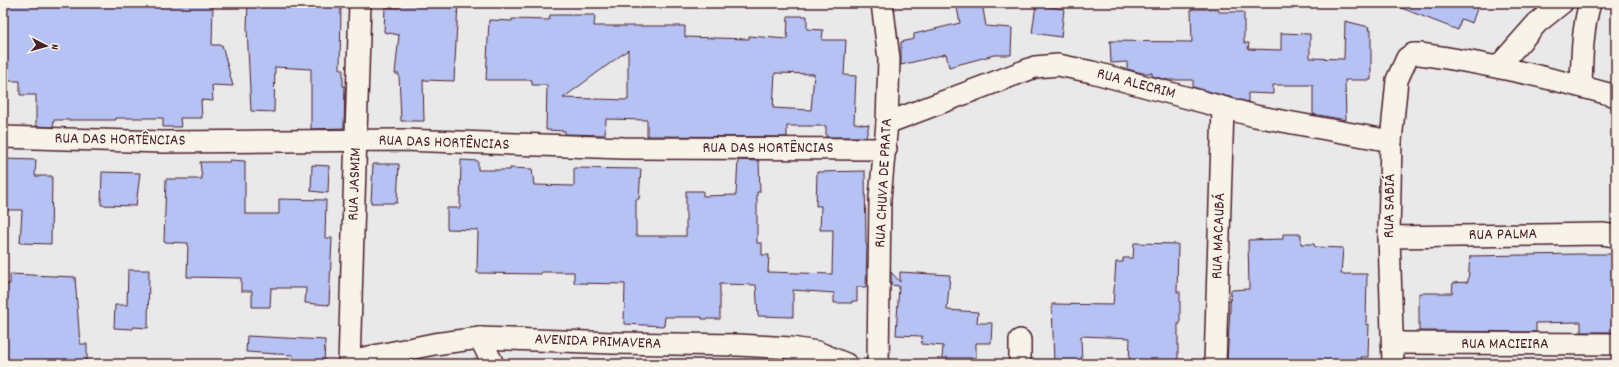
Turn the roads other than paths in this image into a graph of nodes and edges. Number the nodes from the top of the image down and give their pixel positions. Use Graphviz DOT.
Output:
graph roads {
  1 [pos="360,3"];
  2 [pos="882,3"];
  3 [pos="1562,3"];
  4 [pos="1590,3"];
  5 [pos="1498,67"];
  6 [pos="1581,86"];
  7 [pos="1616,96"];
  8 [pos="1223,108"];
  9 [pos="888,124"];
  10 [pos="3,137"];
  11 [pos="357,141"];
  12 [pos="1391,141"];
  13 [pos="886,149"];
  14 [pos="1616,236"];
  15 [pos="1389,237"];
  16 [pos="480,338"];
  17 [pos="1020,340"];
  18 [pos="1393,343"];
  19 [pos="1616,344"];
  20 [pos="349,362"];
  21 [pos="493,364"];
  22 [pos="846,364"];
  23 [pos="878,364"];
  24 [pos="1020,364"];
  25 [pos="1215,364"];
  26 [pos="1394,364"];
  1 -- 11 [label="street, RUA JASMIM"];
  2 -- 9 [label="street, RUA CHUVA DE PRATA"];
  3 -- 5 [label="street"];
  4 -- 6 [label="street"];
  5 -- 6 [label="street"];
  5 -- 12 [label="street, RUA SABIÁ"];
  6 -- 7 [label="street"];
  8 -- 9 [label="street, RUA ALECRIM"];
  8 -- 12 [label="street, RUA ALECRIM"];
  8 -- 25 [label="street, RUA MACAUBÁ"];
  9 -- 13 [label="street, RUA CHUVA DE PRATA"];
  10 -- 11 [label="street, RUA DAS HORTÊNCIAS"];
  11 -- 13 [label="street, RUA DAS HORTÊNCIAS"];
  11 -- 20 [label="street, RUA JASMIM"];
  12 -- 15 [label="street, RUA SABIÁ"];
  13 -- 23 [label="street, RUA CHUVA DE PRATA"];
  14 -- 15 [label="street, RUA PALMA"];
  15 -- 18 [label="street, RUA SABIÁ"];
  16 -- 20 [label="street, AVENIDA PRIMAVERA"];
  16 -- 21 [label="street"];
  16 -- 22 [label="street, AVENIDA PRIMAVERA"];
  17 -- 24 [label="street"];
  18 -- 19 [label="street, RUA MACIEIRA"];
  18 -- 26 [label="street, RUA SABIÁ"];
}
